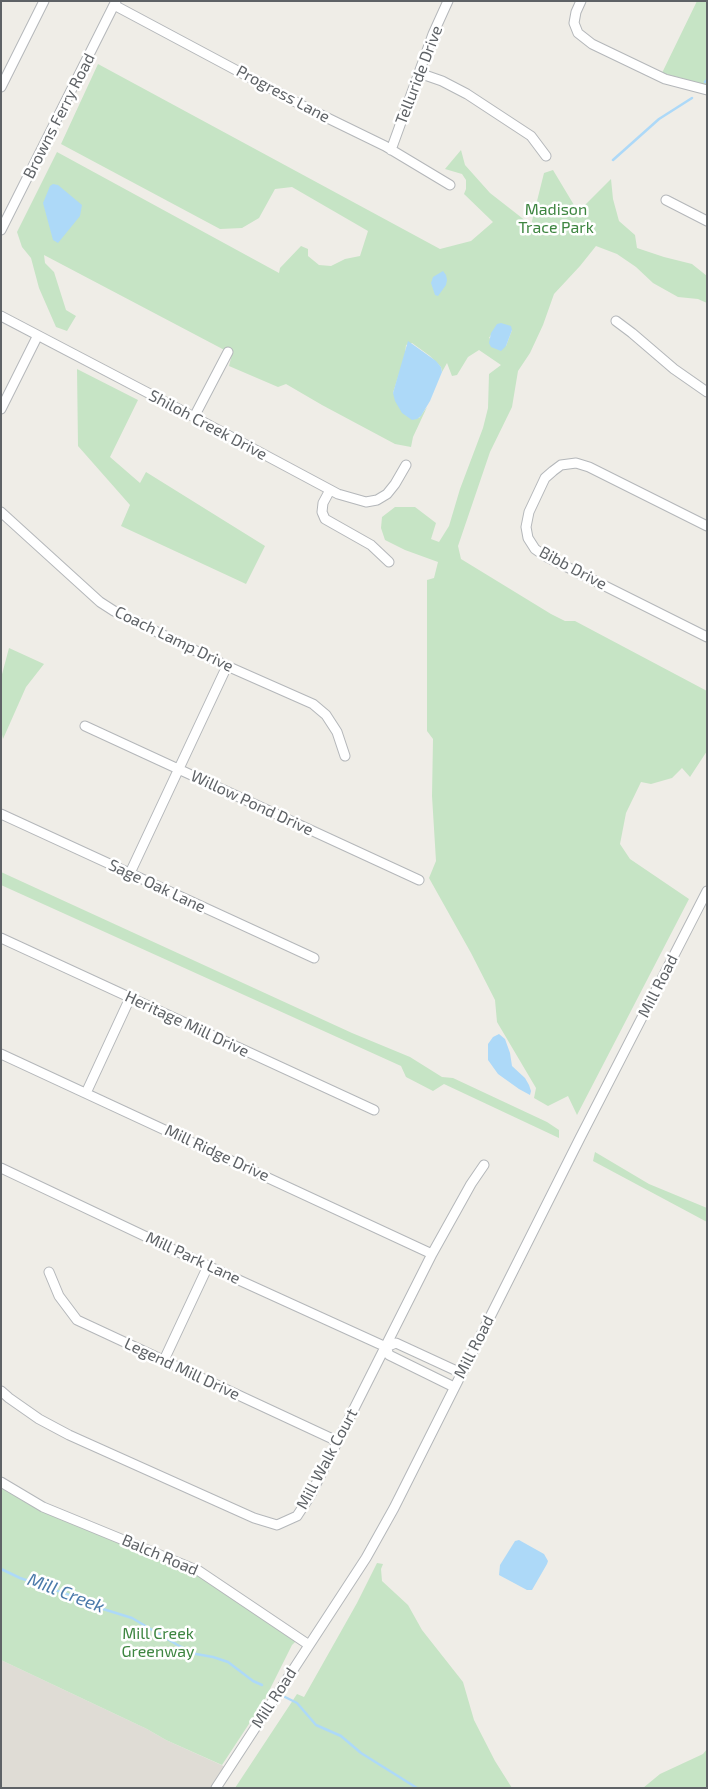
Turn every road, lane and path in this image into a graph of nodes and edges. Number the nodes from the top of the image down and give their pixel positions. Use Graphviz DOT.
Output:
graph roads {
  1 [pos="44,1"];
  2 [pos="448,1"];
  3 [pos="581,1"];
  4 [pos="115,3"];
  5 [pos="419,73"];
  6 [pos="1,87"];
  7 [pos="707,90"];
  8 [pos="391,150"];
  9 [pos="546,156"];
  10 [pos="450,185"];
  11 [pos="666,200"];
  12 [pos="707,221"];
  13 [pos="1,230"];
  14 [pos="1,316"];
  15 [pos="616,321"];
  16 [pos="37,336"];
  17 [pos="228,352"];
  18 [pos="707,392"];
  19 [pos="1,409"];
  20 [pos="194,417"];
  21 [pos="406,465"];
  22 [pos="330,490"];
  23 [pos="1,512"];
  24 [pos="707,526"];
  25 [pos="388,562"];
  26 [pos="707,637"];
  27 [pos="227,666"];
  28 [pos="85,726"];
  29 [pos="345,756"];
  30 [pos="180,769"];
  31 [pos="1,814"];
  32 [pos="130,873"];
  33 [pos="419,880"];
  34 [pos="707,891"];
  35 [pos="1,938"];
  36 [pos="314,958"];
  37 [pos="130,998"];
  38 [pos="1,1054"];
  39 [pos="86,1093"];
  40 [pos="374,1110"];
  41 [pos="484,1164"];
  42 [pos="1,1168"];
  43 [pos="432,1254"];
  44 [pos="208,1266"];
  45 [pos="49,1272"];
  46 [pos="386,1347"];
  47 [pos="164,1360"];
  48 [pos="461,1372"];
  49 [pos="454,1387"];
  50 [pos="1,1391"];
  51 [pos="337,1441"];
  52 [pos="1,1482"];
  53 [pos="309,1645"];
  54 [pos="216,1788"];
  1 -- 6 [label="street"];
  2 -- 5 [label="street, Telluride Drive"];
  3 -- 7 [label="street"];
  4 -- 8 [label="street, Progress Lane"];
  4 -- 13 [label="street, Browns Ferry Road"];
  5 -- 8 [label="street, Telluride Drive"];
  5 -- 9 [label="street"];
  8 -- 10 [label="street, Progress Lane"];
  11 -- 12 [label="street"];
  14 -- 16 [label="street, Shiloh Creek Drive"];
  15 -- 18 [label="street"];
  16 -- 19 [label="street"];
  16 -- 20 [label="street, Shiloh Creek Drive"];
  17 -- 20 [label="street"];
  20 -- 22 [label="street, Shiloh Creek Drive"];
  21 -- 22 [label="street, Shiloh Creek Drive"];
  22 -- 25 [label="street"];
  23 -- 27 [label="street, Coach Lamp Drive"];
  24 -- 26 [label="street, Bibb Drive"];
  27 -- 29 [label="street, Coach Lamp Drive"];
  27 -- 30 [label="street"];
  28 -- 30 [label="street, Willow Pond Drive"];
  30 -- 32 [label="street"];
  30 -- 33 [label="street, Willow Pond Drive"];
  31 -- 32 [label="street, Sage Oak Lane"];
  32 -- 36 [label="street, Sage Oak Lane"];
  34 -- 48 [label="street, Mill Road"];
  35 -- 37 [label="street, Heritage Mill Drive"];
  37 -- 39 [label="street"];
  37 -- 40 [label="street, Heritage Mill Drive"];
  38 -- 39 [label="street, Mill Ridge Drive"];
  39 -- 43 [label="street, Mill Ridge Drive"];
  41 -- 43 [label="street, Mill Walk Court"];
  42 -- 44 [label="street, Mill Park Lane"];
  43 -- 46 [label="street, Mill Walk Court"];
  44 -- 46 [label="street, Mill Park Lane"];
  44 -- 47 [label="street"];
  45 -- 47 [label="street, Legend Mill Drive"];
  46 -- 48 [label="street, Mill Park Lane"];
  46 -- 49 [label="street, Mill Park Lane"];
  46 -- 51 [label="street, Mill Walk Court"];
  47 -- 51 [label="street, Legend Mill Drive"];
  48 -- 49 [label="street, Mill Road"];
  49 -- 53 [label="street, Mill Road"];
  50 -- 51 [label="street, Mill Walk Court"];
  52 -- 53 [label="street, Balch Road"];
  53 -- 54 [label="street, Mill Road"];
}
